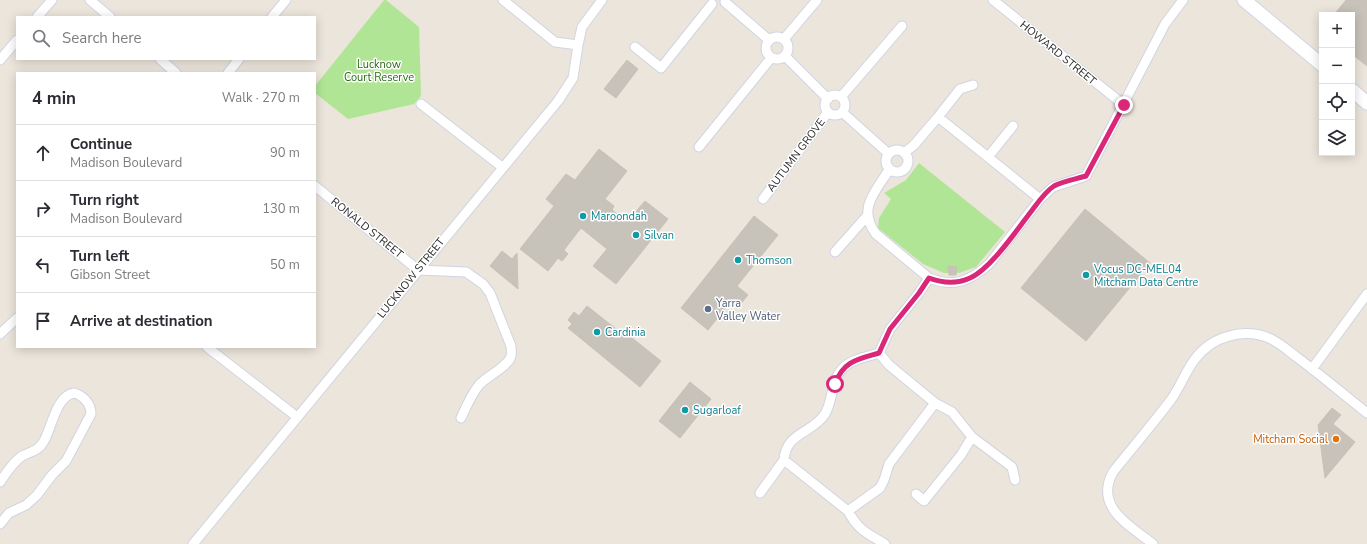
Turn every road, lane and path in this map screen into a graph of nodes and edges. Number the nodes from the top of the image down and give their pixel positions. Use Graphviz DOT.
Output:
graph roads {
  1 [pos="52,0"];
  2 [pos="90,0"];
  3 [pos="286,0"];
  4 [pos="503,0"];
  5 [pos="602,0"];
  6 [pos="817,0"];
  7 [pos="993,0"];
  8 [pos="1183,0"];
  9 [pos="1244,0"];
  10 [pos="726,1"];
  11 [pos="711,2"];
  12 [pos="38,16"];
  13 [pos="109,16"];
  14 [pos="273,16"];
  15 [pos="902,26"];
  16 [pos="769,40"];
  17 [pos="784,40"];
  18 [pos="16,41"];
  19 [pos="578,46"];
  20 [pos="635,47"];
  21 [pos="785,56"];
  22 [pos="771,58"];
  23 [pos="0,60"];
  24 [pos="161,60"];
  25 [pos="238,60"];
  26 [pos="1319,62"];
  27 [pos="175,72"];
  28 [pos="229,72"];
  29 [pos="973,85"];
  30 [pos="1355,92"];
  31 [pos="841,97"];
  32 [pos="828,99"];
  33 [pos="1367,102"];
  34 [pos="422,104"];
  35 [pos="1124,105"];
  36 [pos="828,112"];
  37 [pos="842,112"];
  38 [pos="938,117"];
  39 [pos="1013,126"];
  40 [pos="699,147"];
  41 [pos="904,153"];
  42 [pos="889,154"];
  43 [pos="988,158"];
  44 [pos="502,167"];
  45 [pos="889,170"];
  46 [pos="316,187"];
  47 [pos="763,199"];
  48 [pos="1040,199"];
  49 [pos="867,216"];
  50 [pos="835,252"];
  51 [pos="418,270"];
  52 [pos="929,278"];
  53 [pos="1367,294"];
  54 [pos="16,319"];
  55 [pos="0,334"];
  56 [pos="208,348"];
  57 [pos="879,353"];
  58 [pos="1312,369"];
  59 [pos="935,403"];
  60 [pos="1367,413"];
  61 [pos="297,417"];
  62 [pos="460,418"];
  63 [pos="972,437"];
  64 [pos="784,460"];
  65 [pos="1015,480"];
  66 [pos="0,482"];
  67 [pos="760,493"];
  68 [pos="916,494"];
  69 [pos="848,511"];
  70 [pos="0,524"];
  71 [pos="193,544"];
  72 [pos="885,544"];
  73 [pos="1153,544"];
  1 -- 12 [label="street"];
  2 -- 13 [label="street"];
  3 -- 14 [label="street"];
  4 -- 19 [label="street"];
  5 -- 19 [label="street, LUCKNOW STREET"];
  6 -- 17 [label="street"];
  7 -- 35 [label="street, HOWARD STREET"];
  8 -- 35 [label="street"];
  9 -- 26 [label="street"];
  10 -- 11 [label="street"];
  10 -- 16 [label="street"];
  11 -- 20 [label="street"];
  15 -- 31 [label="street"];
  16 -- 17 [label="street"];
  16 -- 22 [label="street"];
  17 -- 21 [label="street"];
  18 -- 23 [label="street"];
  19 -- 44 [label="street, LUCKNOW STREET"];
  21 -- 22 [label="street"];
  21 -- 32 [label="street"];
  22 -- 40 [label="street"];
  24 -- 27 [label="street"];
  25 -- 28 [label="street"];
  29 -- 38 [label="street"];
  30 -- 33 [label="street"];
  31 -- 32 [label="street"];
  31 -- 37 [label="street"];
  32 -- 36 [label="street"];
  34 -- 44 [label="street"];
  35 -- 48 [label="street"];
  36 -- 37 [label="street"];
  36 -- 47 [label="street, AUTUMN GROVE"];
  37 -- 42 [label="street"];
  38 -- 41 [label="street"];
  38 -- 43 [label="street"];
  39 -- 43 [label="street"];
  41 -- 42 [label="street"];
  41 -- 45 [label="street"];
  42 -- 45 [label="street"];
  43 -- 48 [label="street"];
  44 -- 51 [label="street, LUCKNOW STREET"];
  45 -- 49 [label="street"];
  46 -- 51 [label="street, RONALD STREET"];
  48 -- 52 [label="street"];
  49 -- 50 [label="street"];
  49 -- 52 [label="street"];
  51 -- 61 [label="street, LUCKNOW STREET"];
  51 -- 62 [label="street"];
  52 -- 57 [label="street"];
  53 -- 58 [label="street"];
  54 -- 55 [label="street"];
  56 -- 61 [label="street"];
  57 -- 59 [label="street"];
  57 -- 64 [label="street"];
  58 -- 60 [label="street"];
  58 -- 73 [label="street"];
  59 -- 63 [label="street"];
  59 -- 69 [label="street"];
  61 -- 71 [label="street, LUCKNOW STREET"];
  63 -- 65 [label="street"];
  63 -- 68 [label="street"];
  64 -- 67 [label="street"];
  64 -- 69 [label="street"];
  66 -- 70 [label="street"];
  69 -- 72 [label="street"];
}
